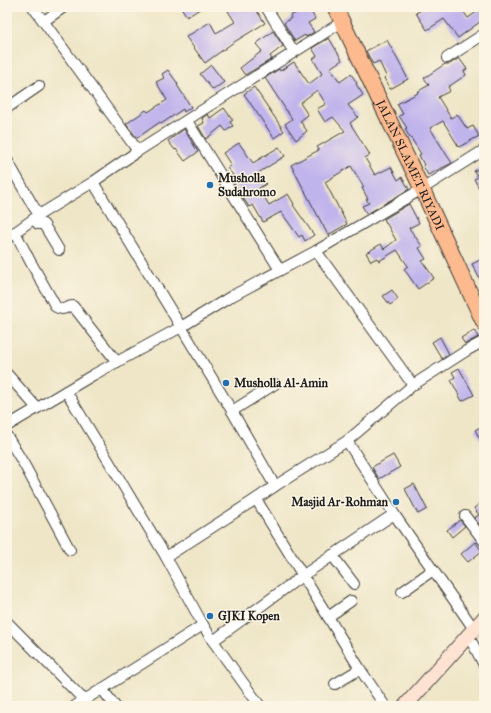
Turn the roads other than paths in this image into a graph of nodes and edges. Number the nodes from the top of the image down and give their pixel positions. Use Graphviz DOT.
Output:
graph roads {
  1 [pos="33,7"];
  2 [pos="64,7"];
  3 [pos="266,7"];
  4 [pos="335,7"];
  5 [pos="44,21"];
  6 [pos="342,22"];
  7 [pos="484,34"];
  8 [pos="294,52"];
  9 [pos="447,58"];
  10 [pos="39,86"];
  11 [pos="7,108"];
  12 [pos="187,121"];
  13 [pos="484,150"];
  14 [pos="138,151"];
  15 [pos="7,160"];
  16 [pos="93,182"];
  17 [pos="422,189"];
  18 [pos="36,217"];
  19 [pos="11,235"];
  20 [pos="59,250"];
  21 [pos="316,251"];
  22 [pos="280,270"];
  23 [pos="484,323"];
  24 [pos="180,327"];
  25 [pos="484,341"];
  26 [pos="117,362"];
  27 [pos="7,374"];
  28 [pos="275,384"];
  29 [pos="413,385"];
  30 [pos="66,391"];
  31 [pos="37,408"];
  32 [pos="232,411"];
  33 [pos="7,426"];
  34 [pos="7,436"];
  35 [pos="346,441"];
  36 [pos="275,486"];
  37 [pos="256,499"];
  38 [pos="394,514"];
  39 [pos="465,516"];
  40 [pos="484,541"];
  41 [pos="70,550"];
  42 [pos="332,555"];
  43 [pos="166,557"];
  44 [pos="433,570"];
  45 [pos="302,576"];
  46 [pos="354,584"];
  47 [pos="402,592"];
  48 [pos="351,601"];
  49 [pos="328,617"];
  50 [pos="484,618"];
  51 [pos="7,622"];
  52 [pos="203,625"];
  53 [pos="471,632"];
  54 [pos="213,641"];
  55 [pos="484,665"];
  56 [pos="360,669"];
  57 [pos="335,684"];
  58 [pos="102,689"];
  59 [pos="79,703"];
  60 [pos="116,706"];
  61 [pos="260,706"];
  62 [pos="385,706"];
  63 [pos="405,706"];
  1 -- 5 [label="street"];
  2 -- 5 [label="street"];
  3 -- 8 [label="street"];
  4 -- 6 [label="main road, JALAN SLAMET RIYADI"];
  5 -- 14 [label="street"];
  6 -- 8 [label="street"];
  6 -- 17 [label="main road, JALAN SLAMET RIYADI"];
  7 -- 9 [label="street"];
  8 -- 12 [label="street"];
  10 -- 11 [label="street"];
  12 -- 14 [label="street"];
  12 -- 22 [label="street"];
  13 -- 17 [label="street"];
  14 -- 16 [label="street"];
  15 -- 18 [label="street"];
  16 -- 18 [label="street"];
  16 -- 24 [label="street"];
  17 -- 21 [label="street"];
  17 -- 23 [label="main road, JALAN SLAMET RIYADI"];
  18 -- 19 [label="street"];
  18 -- 20 [label="street"];
  19 -- 26 [label="street"];
  21 -- 22 [label="street"];
  21 -- 29 [label="street"];
  22 -- 24 [label="street"];
  24 -- 26 [label="street"];
  24 -- 32 [label="street"];
  25 -- 29 [label="street"];
  26 -- 30 [label="street"];
  27 -- 31 [label="street"];
  28 -- 32 [label="street"];
  29 -- 35 [label="street"];
  30 -- 31 [label="street"];
  30 -- 43 [label="street"];
  31 -- 33 [label="street"];
  32 -- 36 [label="street"];
  34 -- 41 [label="street"];
  35 -- 36 [label="street"];
  35 -- 38 [label="street"];
  36 -- 37 [label="street"];
  37 -- 43 [label="street"];
  37 -- 45 [label="street"];
  38 -- 42 [label="street"];
  38 -- 44 [label="street"];
  39 -- 40 [label="street"];
  42 -- 45 [label="street"];
  42 -- 46 [label="street"];
  43 -- 52 [label="street"];
  44 -- 47 [label="street"];
  44 -- 53 [label="street"];
  45 -- 49 [label="street"];
  45 -- 54 [label="street"];
  48 -- 49 [label="street"];
  49 -- 56 [label="street"];
  50 -- 53 [label="street"];
  51 -- 59 [label="street"];
  52 -- 54 [label="street"];
  52 -- 58 [label="street"];
  53 -- 55 [label="street"];
  53 -- 63 [label="street"];
  54 -- 61 [label="street"];
  56 -- 57 [label="street"];
  56 -- 62 [label="street"];
  58 -- 59 [label="street"];
  58 -- 60 [label="street"];
}
